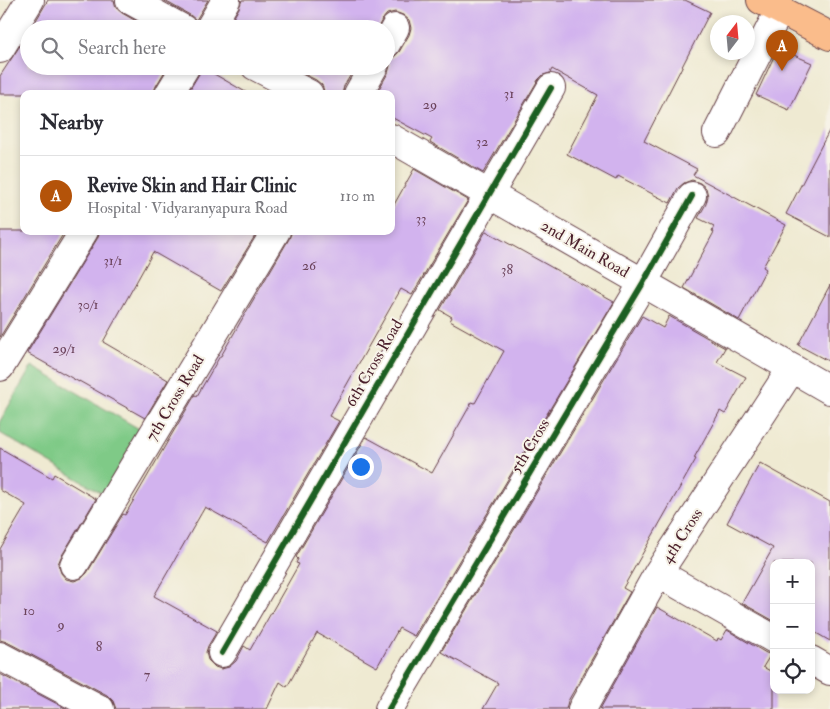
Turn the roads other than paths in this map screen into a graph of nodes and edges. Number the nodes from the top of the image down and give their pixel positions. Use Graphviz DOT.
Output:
graph roads {
  1 [pos="30,0"];
  2 [pos="130,0"];
  3 [pos="226,0"];
  4 [pos="771,5"];
  5 [pos="167,20"];
  6 [pos="214,20"];
  7 [pos="830,36"];
  8 [pos="0,49"];
  9 [pos="180,75"];
  10 [pos="272,75"];
  11 [pos="369,75"];
  12 [pos="551,88"];
  13 [pos="171,90"];
  14 [pos="301,90"];
  15 [pos="360,90"];
  16 [pos="717,133"];
  17 [pos="395,140"];
  18 [pos="488,194"];
  19 [pos="692,196"];
  20 [pos="82,235"];
  21 [pos="274,235"];
  22 [pos="644,283"];
  23 [pos="0,367"];
  24 [pos="792,368"];
  25 [pos="830,390"];
  26 [pos="74,566"];
  27 [pos="658,574"];
  28 [pos="770,637"];
  29 [pos="222,653"];
  30 [pos="0,656"];
  31 [pos="815,662"];
  32 [pos="830,671"];
  33 [pos="100,709"];
  34 [pos="389,709"];
  35 [pos="582,709"];
  1 -- 8 [label="street"];
  2 -- 5 [label="street"];
  3 -- 6 [label="street"];
  4 -- 7 [label="main road"];
  4 -- 16 [label="street"];
  9 -- 13 [label="street"];
  10 -- 14 [label="street"];
  11 -- 15 [label="street"];
  12 -- 18 [label="street, 6th Cross Road"];
  17 -- 18 [label="street, 2nd Main Road"];
  18 -- 22 [label="street, 2nd Main Road"];
  18 -- 29 [label="street, 6th Cross Road"];
  19 -- 22 [label="street, 5th Cross"];
  20 -- 23 [label="street"];
  21 -- 26 [label="street, 7th Cross Road"];
  22 -- 24 [label="street, 2nd Main Road"];
  22 -- 34 [label="street, 5th Cross"];
  24 -- 25 [label="street, 2nd Main Road"];
  24 -- 27 [label="street, 4th Cross"];
  27 -- 28 [label="street"];
  27 -- 35 [label="street, 4th Cross"];
  30 -- 33 [label="street"];
  31 -- 32 [label="street"];
}
